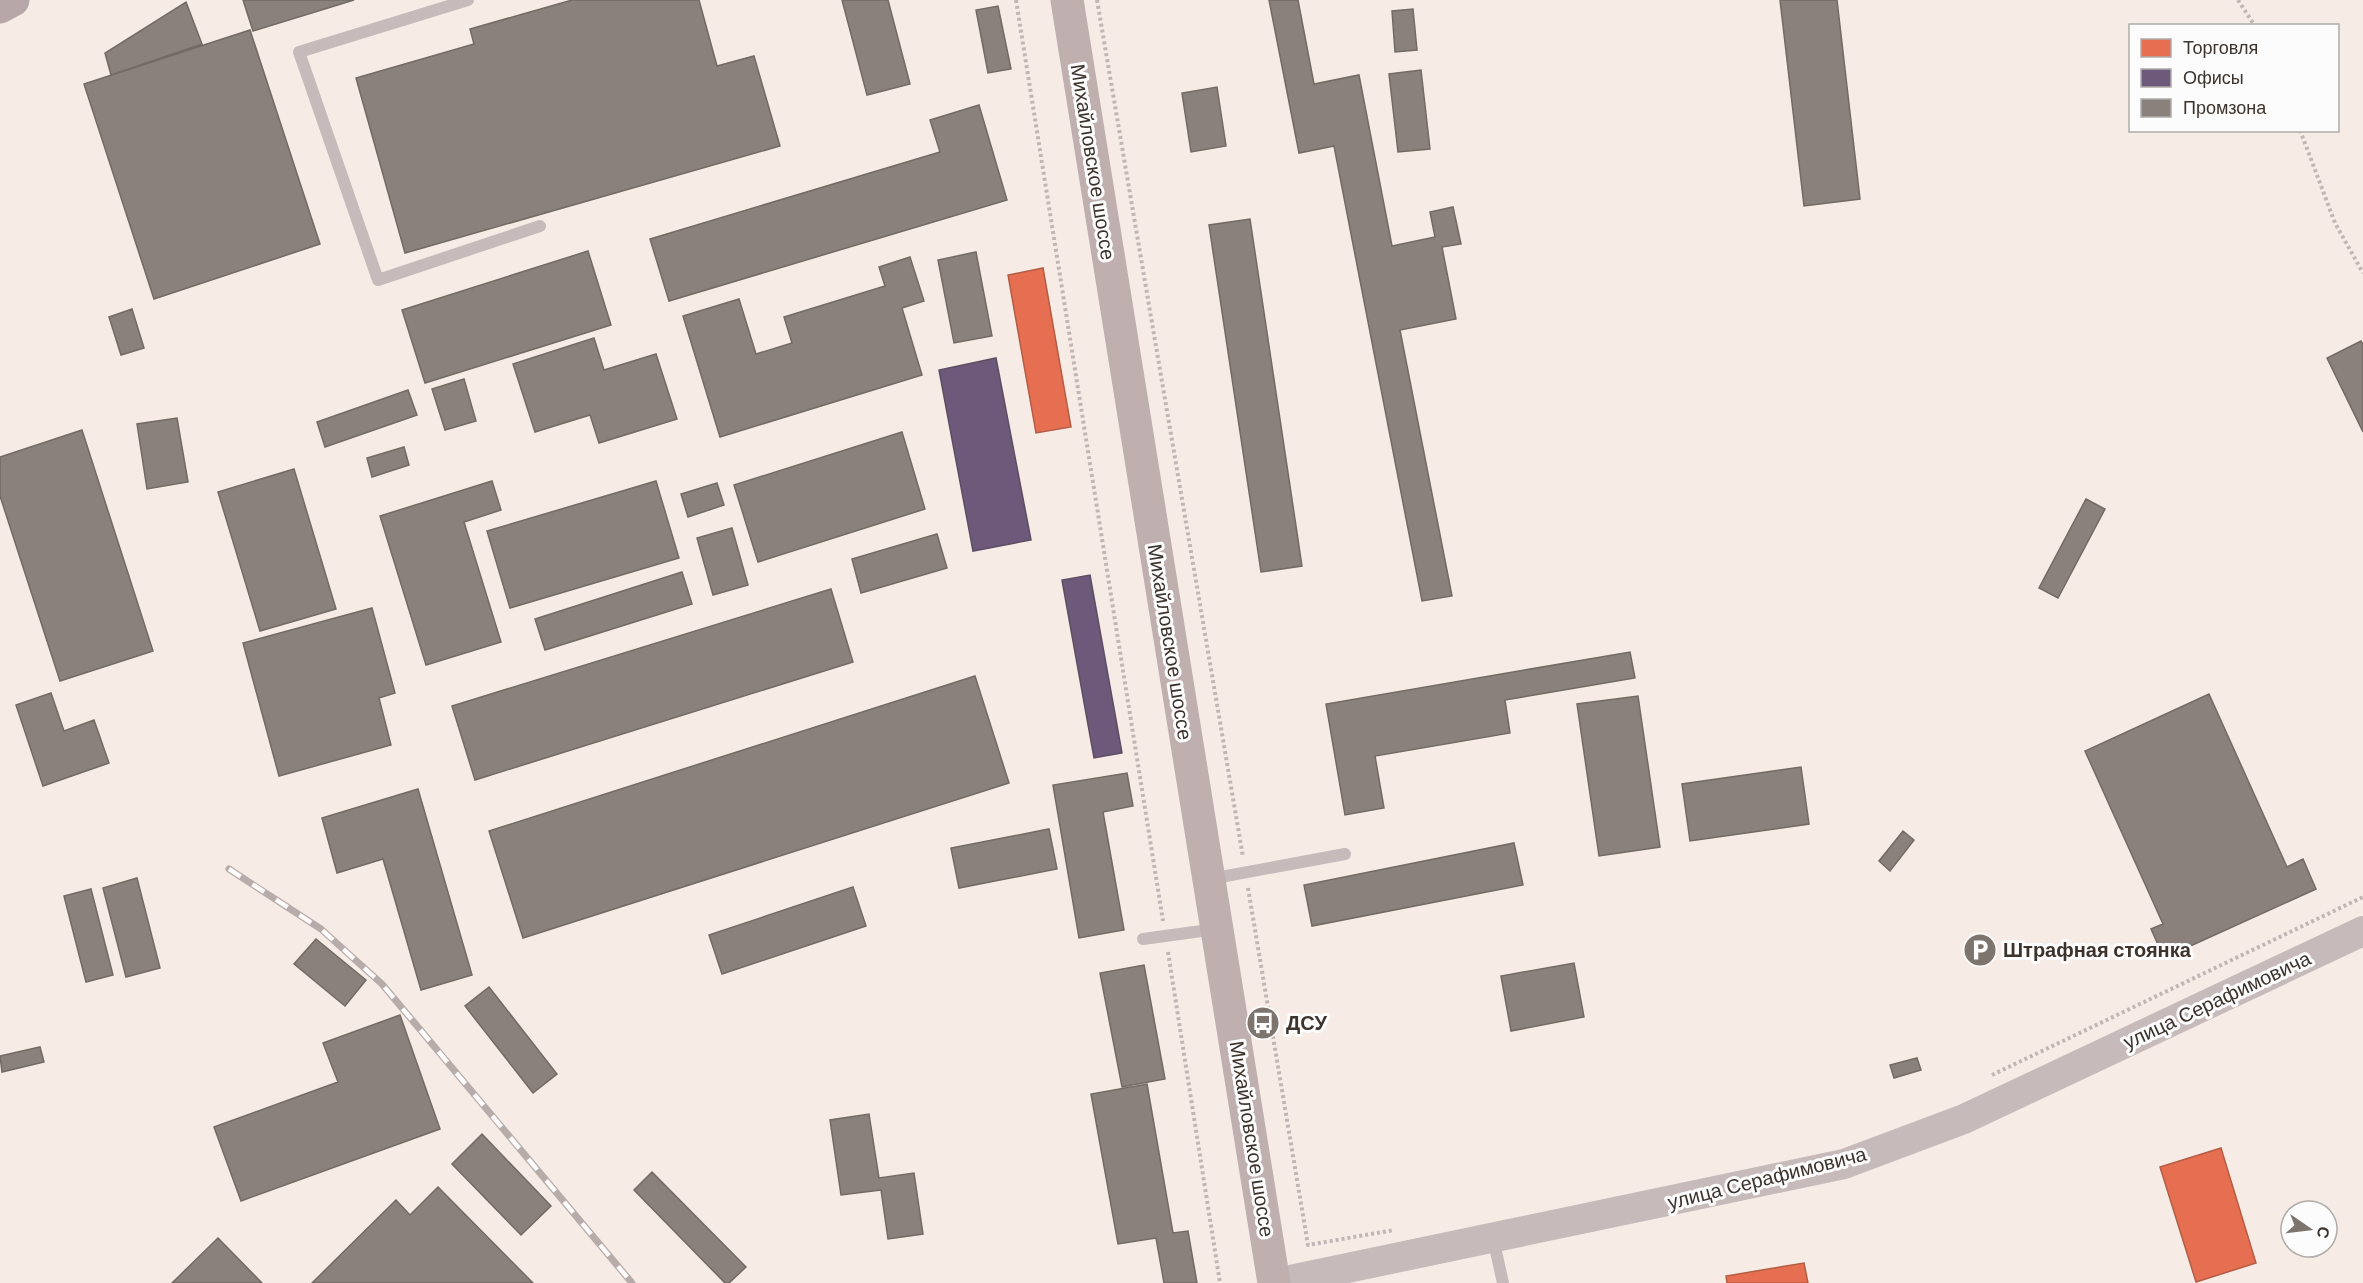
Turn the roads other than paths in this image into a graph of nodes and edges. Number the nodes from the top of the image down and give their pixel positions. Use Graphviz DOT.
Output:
graph roads {
  1 [pos="13,0"];
  2 [pos="468,0"];
  3 [pos="1067,0"];
  4 [pos="0,7"];
  5 [pos="540,226"];
  6 [pos="1345,854"];
  7 [pos="1209,879"];
  8 [pos="1218,929"];
  9 [pos="2363,931"];
  10 [pos="1143,939"];
  11 [pos="1493,1238"];
  12 [pos="1275,1283"];
  13 [pos="1503,1283"];
  1 -- 4 [label="main road"];
  2 -- 5 [label="lane"];
  3 -- 7 [label="main road, Михайловское шоссе"];
  6 -- 7 [label="lane"];
  7 -- 8 [label="main road, Михайловское шоссе"];
  8 -- 10 [label="lane"];
  8 -- 12 [label="main road, Михайловское шоссе"];
  9 -- 11 [label="street, улица Серафимовича"];
  11 -- 12 [label="street, улица Серафимовича"];
  11 -- 13 [label="lane"];
}
